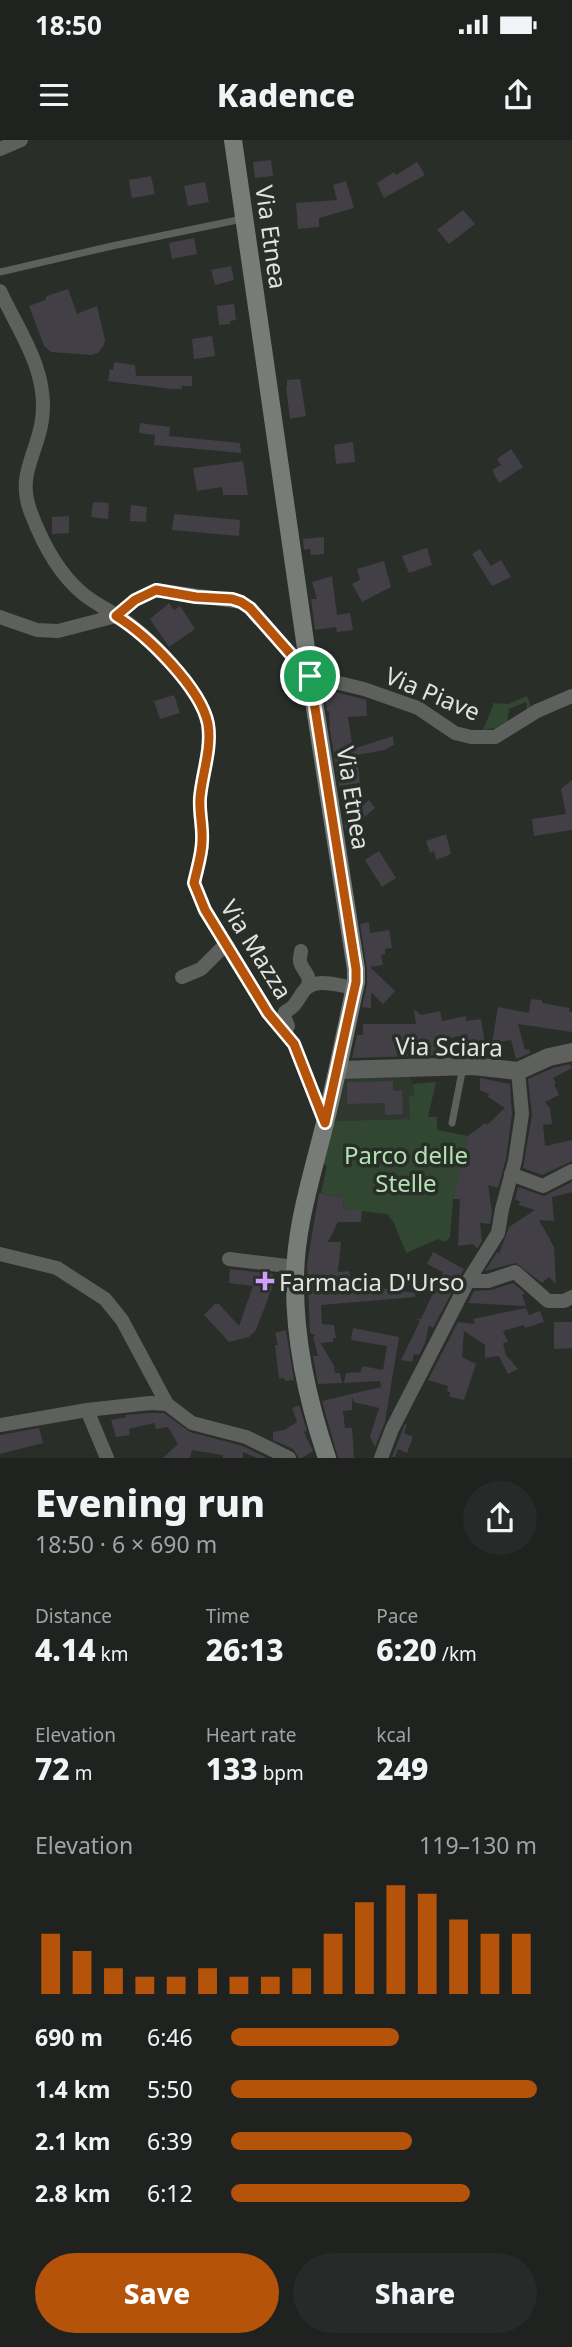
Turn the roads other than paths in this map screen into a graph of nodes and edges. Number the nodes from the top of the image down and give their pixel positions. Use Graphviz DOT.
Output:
graph roads {
  1 [pos="21,140"];
  2 [pos="233,140"];
  3 [pos="0,149"];
  4 [pos="245,218"];
  5 [pos="0,272"];
  6 [pos="1,293"];
  7 [pos="116,616"];
  8 [pos="0,617"];
  9 [pos="310,676"];
  10 [pos="572,696"];
  11 [pos="226,944"];
  12 [pos="301,951"];
  13 [pos="182,977"];
  14 [pos="308,986"];
  15 [pos="355,988"];
  16 [pos="285,1033"];
  17 [pos="572,1052"];
  18 [pos="463,1066"];
  19 [pos="338,1070"];
  20 [pos="519,1071"];
  21 [pos="325,1123"];
  22 [pos="452,1123"];
  23 [pos="572,1171"];
  24 [pos="511,1174"];
  25 [pos="0,1254"];
  26 [pos="229,1259"];
  27 [pos="296,1267"];
  28 [pos="468,1281"];
  29 [pos="572,1297"];
  30 [pos="167,1404"];
  31 [pos="87,1410"];
  32 [pos="0,1425"];
  33 [pos="107,1458"];
  34 [pos="289,1458"];
  35 [pos="327,1458"];
  36 [pos="381,1458"];
  1 -- 3 [label="street"];
  2 -- 4 [label="main road, Via Etnea"];
  4 -- 5 [label="lane"];
  4 -- 9 [label="main road, Via Etnea"];
  6 -- 7 [label="street, Via Mazza"];
  7 -- 8 [label="street"];
  7 -- 9 [label="street"];
  7 -- 11 [label="street, Via Mazza"];
  9 -- 10 [label="street, Via Piave"];
  9 -- 15 [label="main road, Via Etnea"];
  11 -- 13 [label="street"];
  11 -- 16 [label="street, Via Mazza"];
  12 -- 14 [label="street"];
  14 -- 15 [label="street"];
  14 -- 16 [label="street"];
  15 -- 19 [label="main road, Via Etnea"];
  16 -- 21 [label="street, Via Mazza"];
  17 -- 20 [label="street"];
  18 -- 19 [label="street, Via Sciara"];
  18 -- 20 [label="street, Via Sciara"];
  18 -- 22 [label="lane"];
  19 -- 21 [label="main road, Via Etnea"];
  20 -- 24 [label="street, Via Sciara"];
  21 -- 27 [label="main road, Via Etnea"];
  23 -- 24 [label="street"];
  24 -- 28 [label="street, Via Sciara"];
  25 -- 30 [label="street"];
  26 -- 27 [label="street"];
  27 -- 35 [label="main road, Via Etnea"];
  28 -- 29 [label="street"];
  28 -- 36 [label="street, Via Sciara"];
  30 -- 31 [label="street"];
  30 -- 34 [label="street"];
  31 -- 32 [label="street"];
  31 -- 33 [label="street"];
}
